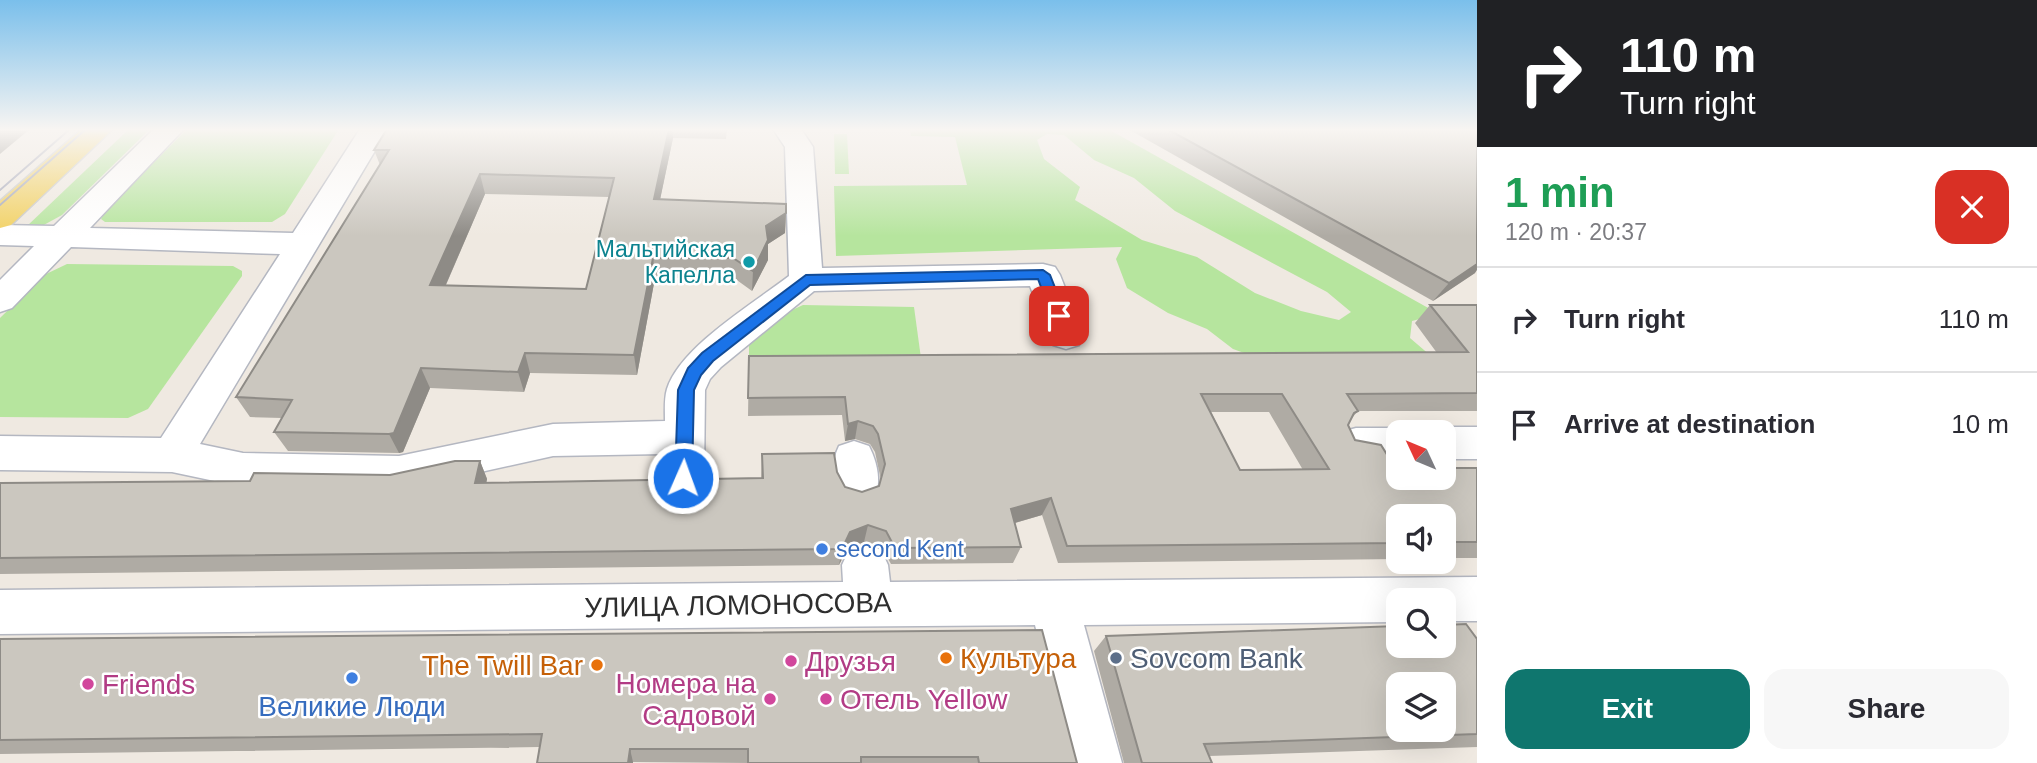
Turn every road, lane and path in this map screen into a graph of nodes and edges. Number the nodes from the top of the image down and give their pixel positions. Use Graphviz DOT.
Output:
graph roads {
  1 [pos="20,165"];
  2 [pos="59,165"];
  3 [pos="134,165"];
  4 [pos="353,165"];
  5 [pos="800,165"];
  6 [pos="0,182"];
  7 [pos="0,218"];
  8 [pos="0,235"];
  9 [pos="61,238"];
  10 [pos="305,244"];
  11 [pos="806,280"];
  12 [pos="0,300"];
  13 [pos="1066,336"];
  14 [pos="685,437"];
  15 [pos="1456,443"];
  16 [pos="1477,443"];
  17 [pos="1356,444"];
  18 [pos="1386,444"];
  19 [pos="0,453"];
  20 [pos="172,455"];
  21 [pos="683,478"];
  22 [pos="1054,602"];
  23 [pos="0,612"];
  24 [pos="1465,612"];
  25 [pos="1095,763"];
  1 -- 6 [label="main road"];
  2 -- 7 [label="main road"];
  3 -- 9 [label="street"];
  4 -- 10 [label="street"];
  5 -- 11 [label="street"];
  8 -- 9 [label="street"];
  9 -- 10 [label="street"];
  9 -- 12 [label="street"];
  10 -- 20 [label="street"];
  11 -- 13 [label="street"];
  11 -- 14 [label="street"];
  14 -- 20 [label="street"];
  14 -- 21 [label="street"];
  15 -- 16 [label="street"];
  17 -- 18 [label="street"];
  19 -- 20 [label="street"];
  22 -- 23 [label="street, УЛИЦА ЛОМОНОСОВА"];
  22 -- 24 [label="street, УЛИЦА ЛОМОНОСОВА"];
  22 -- 25 [label="street"];
}
